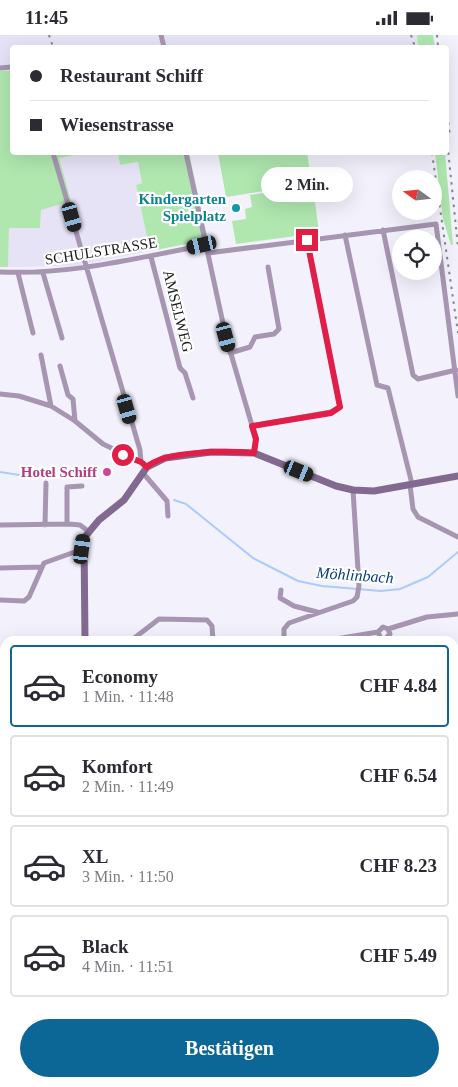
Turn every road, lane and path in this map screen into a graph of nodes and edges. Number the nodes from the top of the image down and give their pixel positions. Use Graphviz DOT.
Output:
graph roads {
  1 [pos="54,155"];
  2 [pos="186,155"];
  3 [pos="383,230"];
  4 [pos="345,235"];
  5 [pos="307,240"];
  6 [pos="206,245"];
  7 [pos="208,253"];
  8 [pos="151,257"];
  9 [pos="268,267"];
  10 [pos="86,269"];
  11 [pos="0,272"];
  12 [pos="18,273"];
  13 [pos="43,273"];
  14 [pos="33,333"];
  15 [pos="62,337"];
  16 [pos="230,353"];
  17 [pos="41,355"];
  18 [pos="60,366"];
  19 [pos="456,370"];
  20 [pos="0,394"];
  21 [pos="458,396"];
  22 [pos="193,398"];
  23 [pos="51,406"];
  24 [pos="75,421"];
  25 [pos="252,426"];
  26 [pos="254,453"];
  27 [pos="141,462"];
  28 [pos="145,470"];
  29 [pos="458,476"];
  30 [pos="46,483"];
  31 [pos="411,485"];
  32 [pos="82,486"];
  33 [pos="353,490"];
  34 [pos="168,516"];
  35 [pos="67,524"];
  36 [pos="0,525"];
  37 [pos="45,525"];
  38 [pos="88,531"];
  39 [pos="458,537"];
  40 [pos="82,549"];
  41 [pos="41,567"];
  42 [pos="0,568"];
  43 [pos="281,590"];
  44 [pos="0,600"];
  45 [pos="317,613"];
  46 [pos="458,614"];
  47 [pos="388,629"];
  48 [pos="378,632"];
  49 [pos="85,636"];
  50 [pos="137,636"];
  51 [pos="213,636"];
  52 [pos="283,636"];
  53 [pos="354,636"];
  54 [pos="380,636"];
  55 [pos="388,636"];
  1 -- 10 [label="street"];
  2 -- 6 [label="street"];
  3 -- 4 [label="street"];
  3 -- 19 [label="street"];
  3 -- 19 [label="street"];
  4 -- 5 [label="street"];
  4 -- 31 [label="street"];
  5 -- 7 [label="street"];
  5 -- 25 [label="street"];
  6 -- 7 [label="street"];
  6 -- 8 [label="street, SCHULSTRASSE"];
  7 -- 16 [label="street"];
  8 -- 10 [label="street, SCHULSTRASSE"];
  8 -- 22 [label="street, AMSELWEG"];
  9 -- 16 [label="street"];
  10 -- 13 [label="street, SCHULSTRASSE"];
  10 -- 27 [label="street"];
  11 -- 12 [label="street, SCHULSTRASSE"];
  12 -- 13 [label="street, SCHULSTRASSE"];
  12 -- 14 [label="street"];
  13 -- 15 [label="street"];
  16 -- 25 [label="street"];
  17 -- 23 [label="street"];
  18 -- 24 [label="street"];
  19 -- 21 [label="street"];
  20 -- 23 [label="street"];
  23 -- 24 [label="street"];
  24 -- 27 [label="street"];
  25 -- 26 [label="street"];
  26 -- 28 [label="street"];
  26 -- 33 [label="street"];
  27 -- 28 [label="street"];
  28 -- 34 [label="street"];
  28 -- 38 [label="street"];
  29 -- 31 [label="street"];
  30 -- 37 [label="street"];
  31 -- 33 [label="street"];
  31 -- 39 [label="street"];
  32 -- 35 [label="street"];
  33 -- 45 [label="street"];
  35 -- 37 [label="street"];
  35 -- 38 [label="street"];
  36 -- 37 [label="street"];
  38 -- 40 [label="street"];
  40 -- 41 [label="street"];
  40 -- 49 [label="street"];
  41 -- 42 [label="street"];
  41 -- 44 [label="street"];
  43 -- 45 [label="street"];
  45 -- 52 [label="street"];
  46 -- 47 [label="street"];
  47 -- 48 [label="street"];
  47 -- 55 [label="street"];
  48 -- 53 [label="street"];
  48 -- 54 [label="street"];
  50 -- 51 [label="street"];
}
